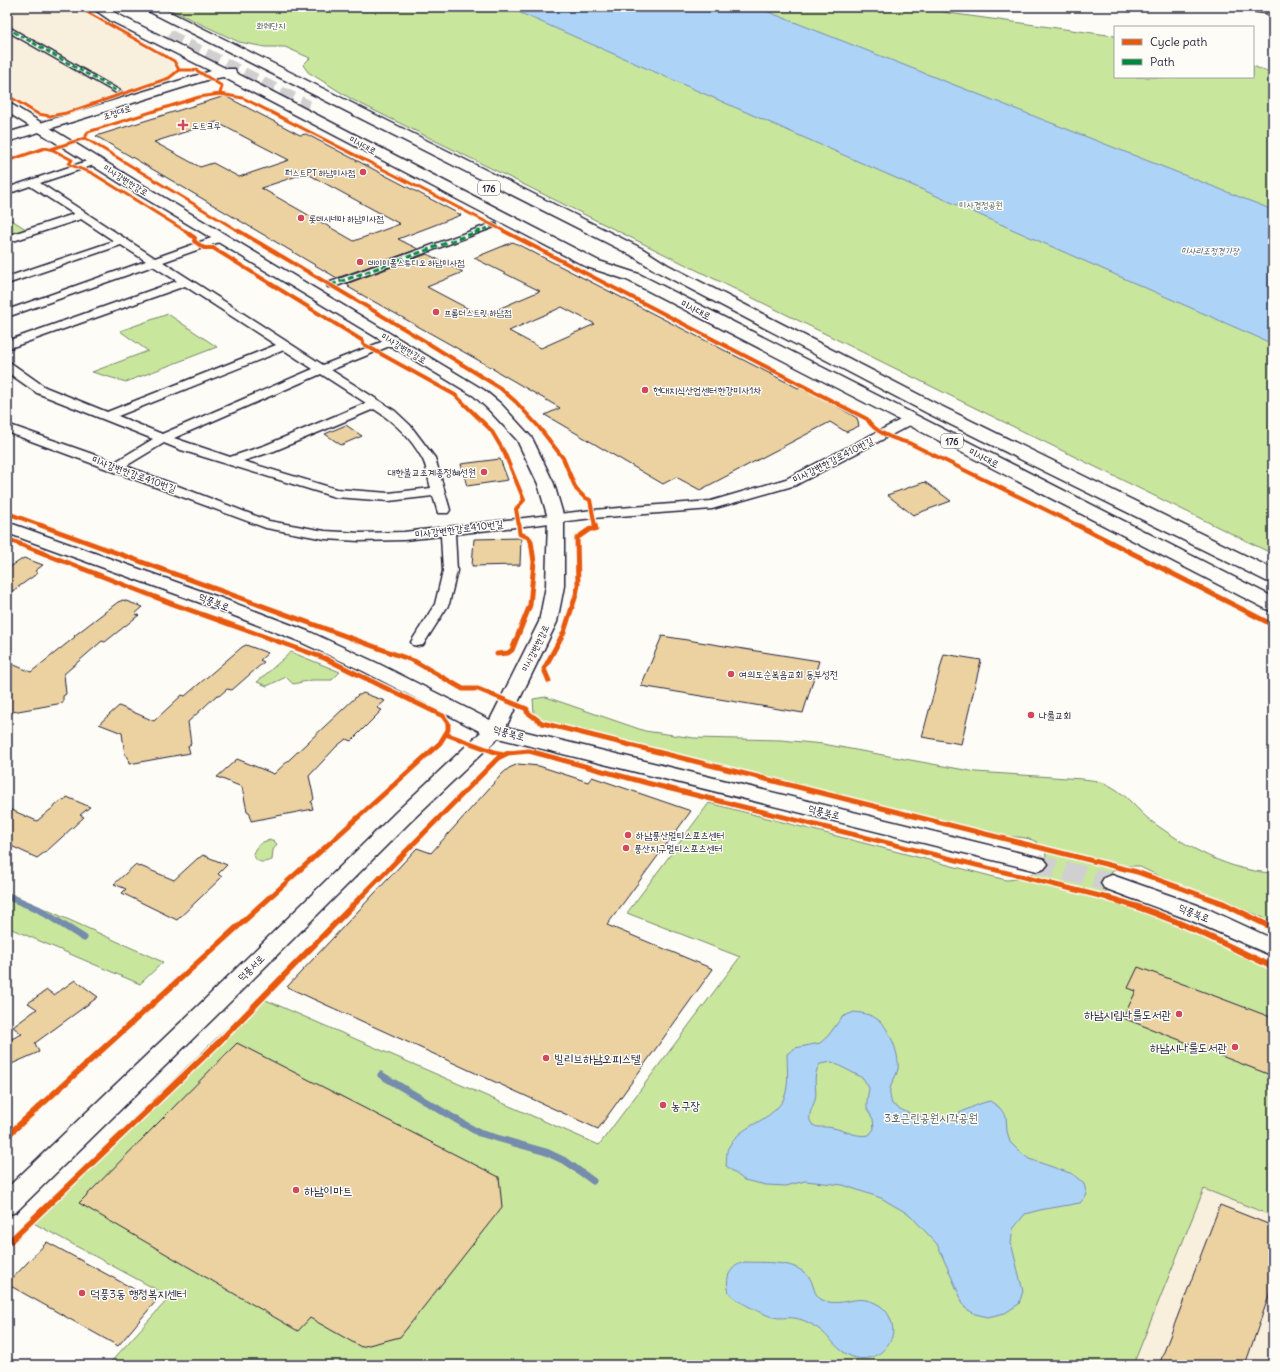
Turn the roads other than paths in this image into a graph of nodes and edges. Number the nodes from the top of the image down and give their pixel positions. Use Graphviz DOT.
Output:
graph roads {
  1 [pos="97,7"];
  2 [pos="115,7"];
  3 [pos="1244,7"];
  4 [pos="144,9"];
  5 [pos="1273,11"];
  6 [pos="7,28"];
  7 [pos="185,30"];
  8 [pos="162,37"];
  9 [pos="260,64"];
  10 [pos="226,73"];
  11 [pos="122,94"];
  12 [pos="7,107"];
  13 [pos="46,131"];
  14 [pos="7,138"];
  15 [pos="7,149"];
  16 [pos="96,161"];
  17 [pos="32,183"];
  18 [pos="7,191"];
  19 [pos="82,215"];
  20 [pos="494,226"];
  21 [pos="221,238"];
  22 [pos="7,240"];
  23 [pos="123,241"];
  24 [pos="154,261"];
  25 [pos="662,268"];
  26 [pos="632,277"];
  27 [pos="7,281"];
  28 [pos="186,282"];
  29 [pos="331,285"];
  30 [pos="7,314"];
  31 [pos="393,341"];
  32 [pos="7,345"];
  33 [pos="285,346"];
  34 [pos="7,366"];
  35 [pos="323,369"];
  36 [pos="375,404"];
  37 [pos="107,416"];
  38 [pos="910,420"];
  39 [pos="7,428"];
  40 [pos="163,438"];
  41 [pos="230,461"];
  42 [pos="116,467"];
  43 [pos="438,491"];
  44 [pos="443,510"];
  45 [pos="556,518"];
  46 [pos="7,527"];
  47 [pos="448,531"];
  48 [pos="1273,577"];
  49 [pos="1273,605"];
  50 [pos="418,642"];
  51 [pos="494,730"];
  52 [pos="1037,864"];
  53 [pos="1112,883"];
  54 [pos="1273,948"];
  55 [pos="7,1204"];
  1 -- 8 [label="main road, 미사대로"];
  2 -- 8 [label="main road, 미사대로"];
  3 -- 5 [label="street"];
  4 -- 7 [label="main road, 미사대로"];
  6 -- 11 [label="street"];
  7 -- 8 [label="main road"];
  7 -- 9 [label="main road, 미사대로"];
  8 -- 10 [label="main road, 미사대로"];
  9 -- 10 [label="main road, 조정대로"];
  9 -- 25 [label="main road, 미사대로"];
  10 -- 13 [label="main road, 조정대로"];
  10 -- 26 [label="main road, 미사대로"];
  12 -- 13 [label="street, 미사강변한강로"];
  13 -- 14 [label="main road, 조정대로"];
  13 -- 15 [label="main road, 조정대로"];
  13 -- 16 [label="street, 미사강변한강로"];
  16 -- 17 [label="street"];
  16 -- 21 [label="street, 미사강변한강로"];
  17 -- 18 [label="street"];
  17 -- 19 [label="street"];
  19 -- 22 [label="street"];
  19 -- 23 [label="street"];
  20 -- 29 [label="street"];
  21 -- 24 [label="street"];
  21 -- 31 [label="street, 미사강변한강로"];
  23 -- 24 [label="street"];
  23 -- 27 [label="street"];
  24 -- 28 [label="street"];
  24 -- 30 [label="street"];
  25 -- 26 [label="main road, 미사대로 / 176"];
  25 -- 48 [label="main road, 미사대로 / 176"];
  26 -- 38 [label="main road, 미사대로 / 176"];
  28 -- 32 [label="street"];
  28 -- 33 [label="street"];
  31 -- 35 [label="street"];
  31 -- 45 [label="street, 미사강변한강로"];
  33 -- 35 [label="street"];
  33 -- 37 [label="street"];
  34 -- 37 [label="street"];
  35 -- 36 [label="street"];
  35 -- 40 [label="street"];
  36 -- 41 [label="street"];
  36 -- 43 [label="street"];
  37 -- 40 [label="street"];
  38 -- 45 [label="street, 미사강변한강로410번길"];
  38 -- 49 [label="main road, 미사대로 / 176"];
  39 -- 42 [label="street, 미사강변한강로410번길"];
  40 -- 41 [label="street"];
  40 -- 42 [label="street"];
  41 -- 43 [label="street"];
  42 -- 47 [label="street, 미사강변한강로410번길"];
  43 -- 44 [label="street"];
  45 -- 47 [label="street, 미사강변한강로410번길"];
  45 -- 51 [label="street, 미사강변한강로"];
  46 -- 51 [label="street, 덕풍북로"];
  47 -- 50 [label="street"];
  51 -- 52 [label="street, 덕풍북로"];
  51 -- 55 [label="street, 덕풍서로"];
  53 -- 54 [label="street, 덕풍북로"];
}
